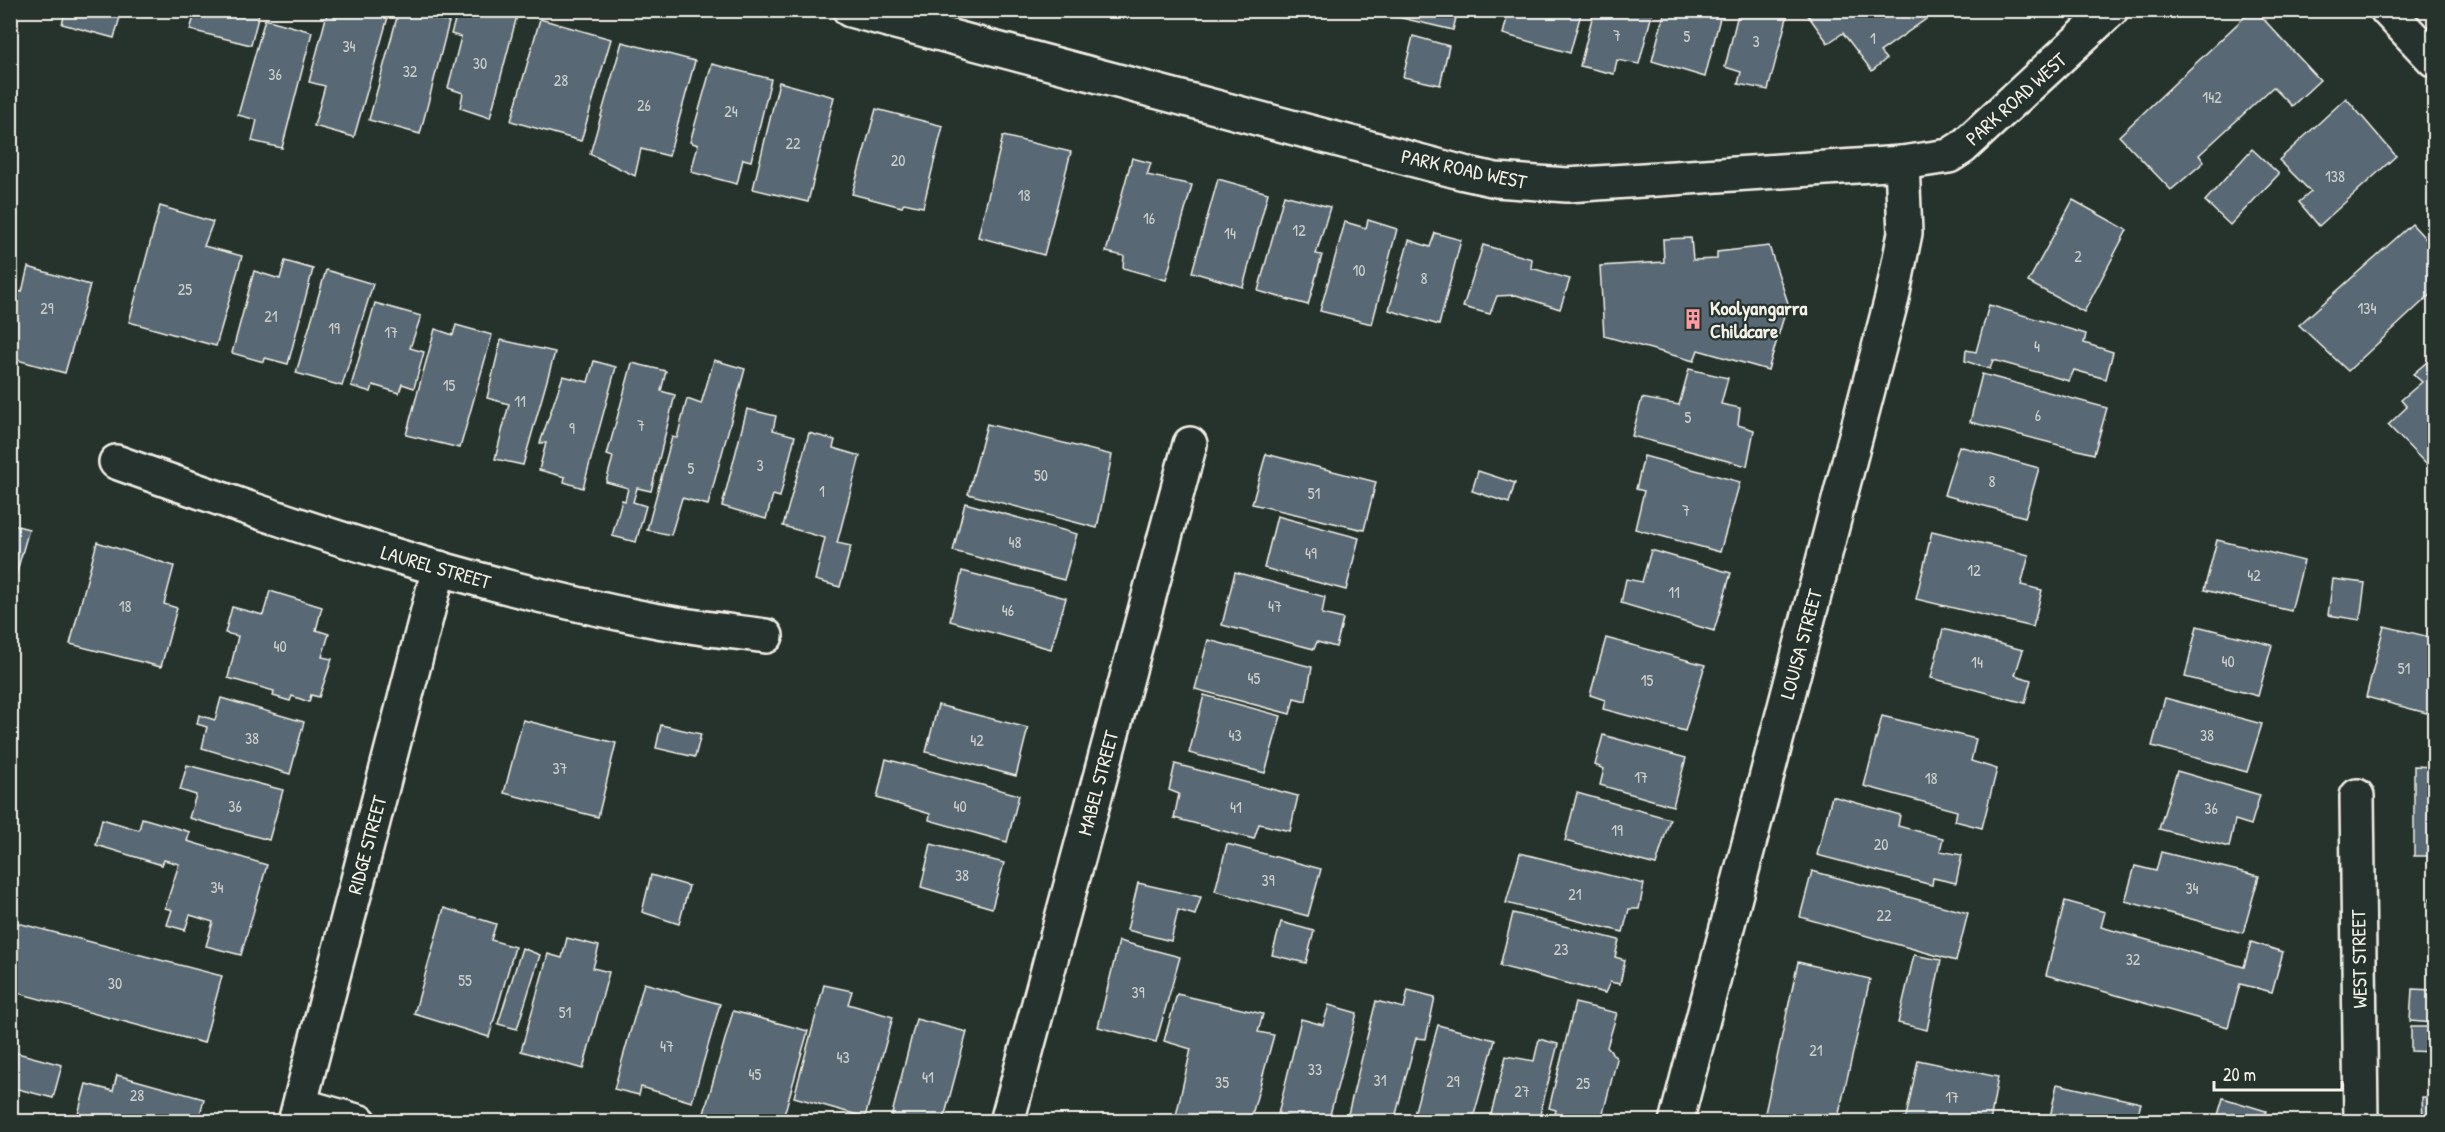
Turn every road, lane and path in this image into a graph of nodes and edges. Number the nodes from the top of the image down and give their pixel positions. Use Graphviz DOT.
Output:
graph roads {
  1 [pos="850,10"];
  2 [pos="2111,10"];
  3 [pos="2387,10"];
  4 [pos="2434,60"];
  5 [pos="1902,163"];
  6 [pos="1190,444"];
  7 [pos="116,462"];
  8 [pos="439,568"];
  9 [pos="765,636"];
  10 [pos="2357,796"];
  11 [pos="297,1113"];
  12 [pos="360,1122"];
  13 [pos="1007,1122"];
  14 [pos="1676,1122"];
  15 [pos="2361,1122"];
  1 -- 5 [label="street, PARK ROAD WEST"];
  2 -- 5 [label="street, PARK ROAD WEST"];
  3 -- 4 [label="street"];
  5 -- 14 [label="street, LOUISA STREET"];
  6 -- 13 [label="street, MABEL STREET"];
  7 -- 8 [label="street, LAUREL STREET"];
  8 -- 9 [label="street, LAUREL STREET"];
  8 -- 11 [label="street, RIDGE STREET"];
  10 -- 15 [label="street, WEST STREET"];
  11 -- 12 [label="street"];
}
